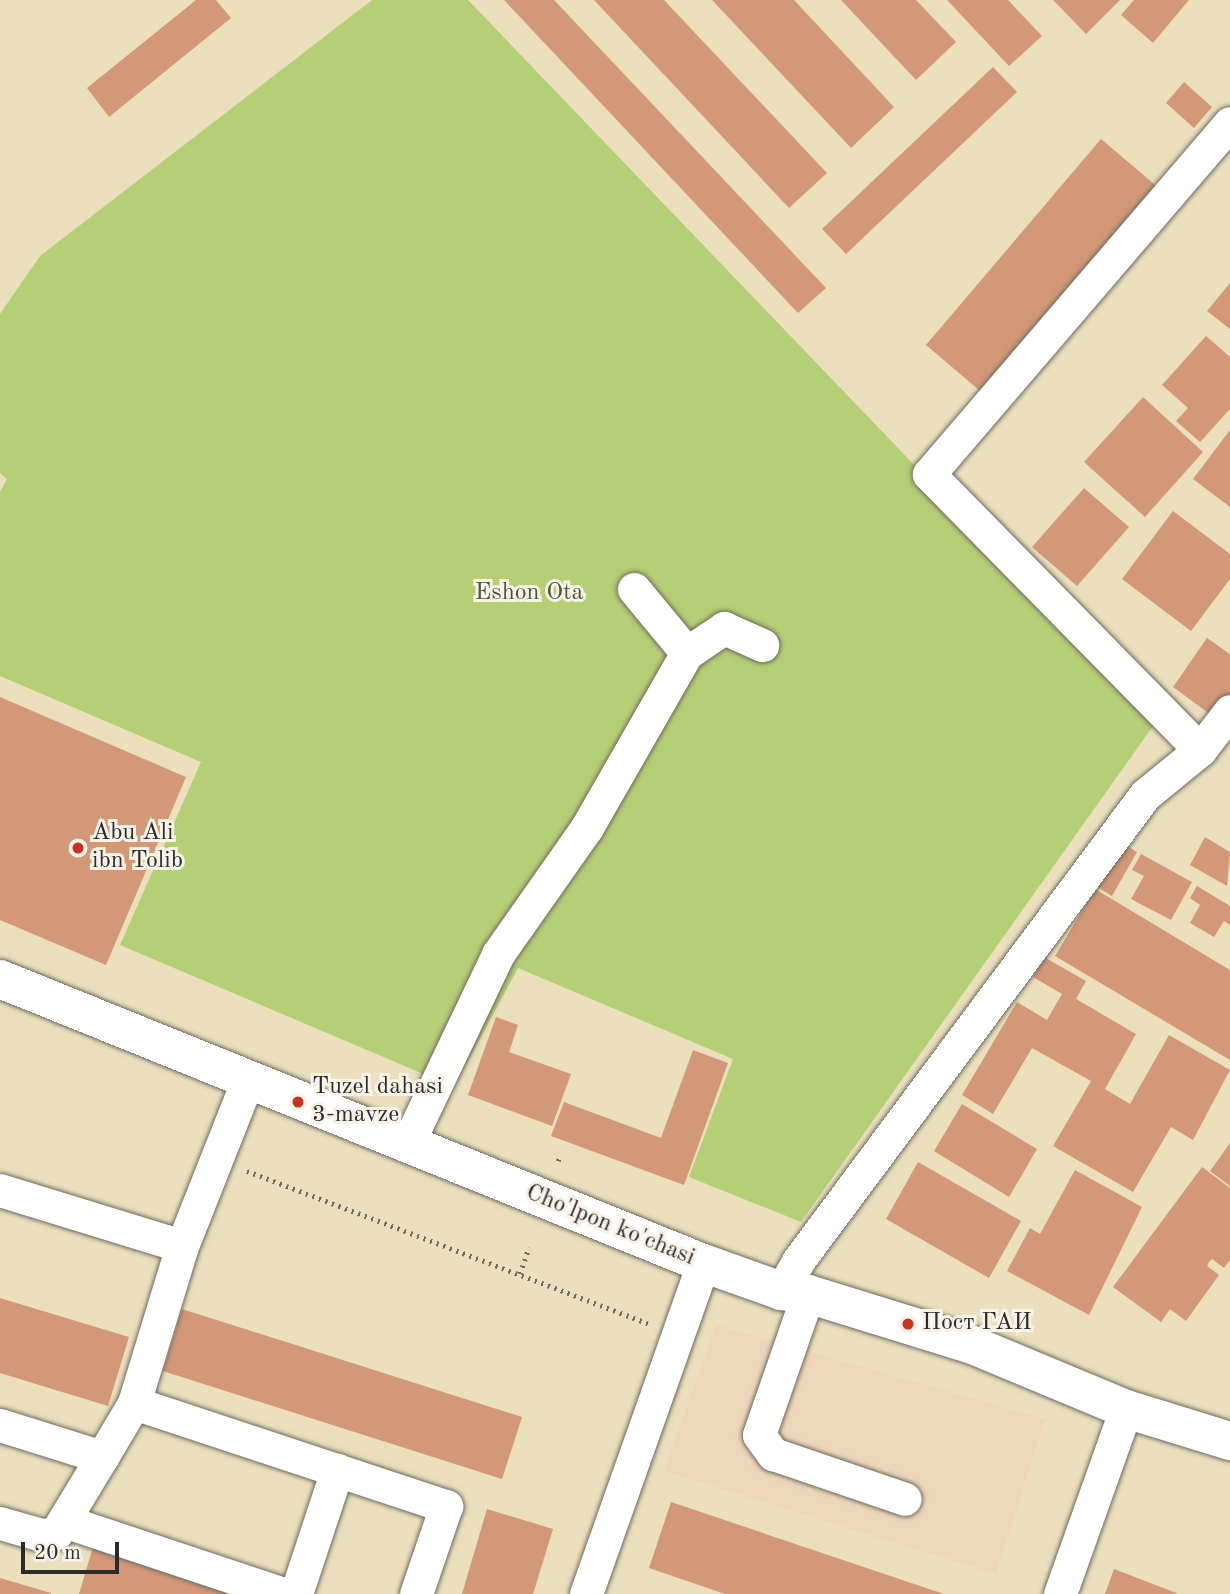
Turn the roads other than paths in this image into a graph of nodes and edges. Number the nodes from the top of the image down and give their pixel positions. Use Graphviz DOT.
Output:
graph roads {
  1 [pos="1230,123"];
  2 [pos="634,589"];
  3 [pos="762,645"];
  4 [pos="687,653"];
  5 [pos="1230,711"];
  6 [pos="1200,750"];
  7 [pos="0,979"];
  8 [pos="247,1082"];
  9 [pos="407,1145"];
  10 [pos="0,1190"];
  11 [pos="183,1246"];
  12 [pos="703,1263"];
  13 [pos="794,1293"];
  14 [pos="134,1404"];
  15 [pos="1126,1409"];
  16 [pos="0,1425"];
  17 [pos="1230,1441"];
  18 [pos="102,1457"];
  19 [pos="337,1470"];
  20 [pos="905,1499"];
  21 [pos="64,1521"];
  22 [pos="0,1523"];
  23 [pos="284,1594"];
  24 [pos="296,1594"];
  25 [pos="416,1594"];
  26 [pos="586,1594"];
  27 [pos="1060,1594"];
  1 -- 6 [label="street"];
  2 -- 4 [label="street"];
  3 -- 4 [label="street"];
  4 -- 9 [label="street"];
  5 -- 6 [label="street"];
  6 -- 13 [label="street"];
  7 -- 8 [label="main road, Cho'lpon ko'chasi"];
  8 -- 9 [label="main road, Cho'lpon ko'chasi"];
  8 -- 11 [label="street"];
  9 -- 12 [label="main road, Cho'lpon ko'chasi"];
  10 -- 11 [label="street"];
  11 -- 14 [label="street"];
  12 -- 13 [label="main road, Cho'lpon ko'chasi"];
  12 -- 26 [label="street"];
  13 -- 15 [label="main road, Cho'lpon ko'chasi"];
  13 -- 20 [label="street"];
  14 -- 18 [label="street"];
  14 -- 19 [label="street"];
  15 -- 17 [label="main road, Cho'lpon ko'chasi"];
  15 -- 27 [label="street"];
  16 -- 18 [label="street"];
  18 -- 21 [label="street"];
  19 -- 24 [label="street"];
  19 -- 25 [label="street"];
  21 -- 22 [label="street"];
  21 -- 23 [label="street"];
}
